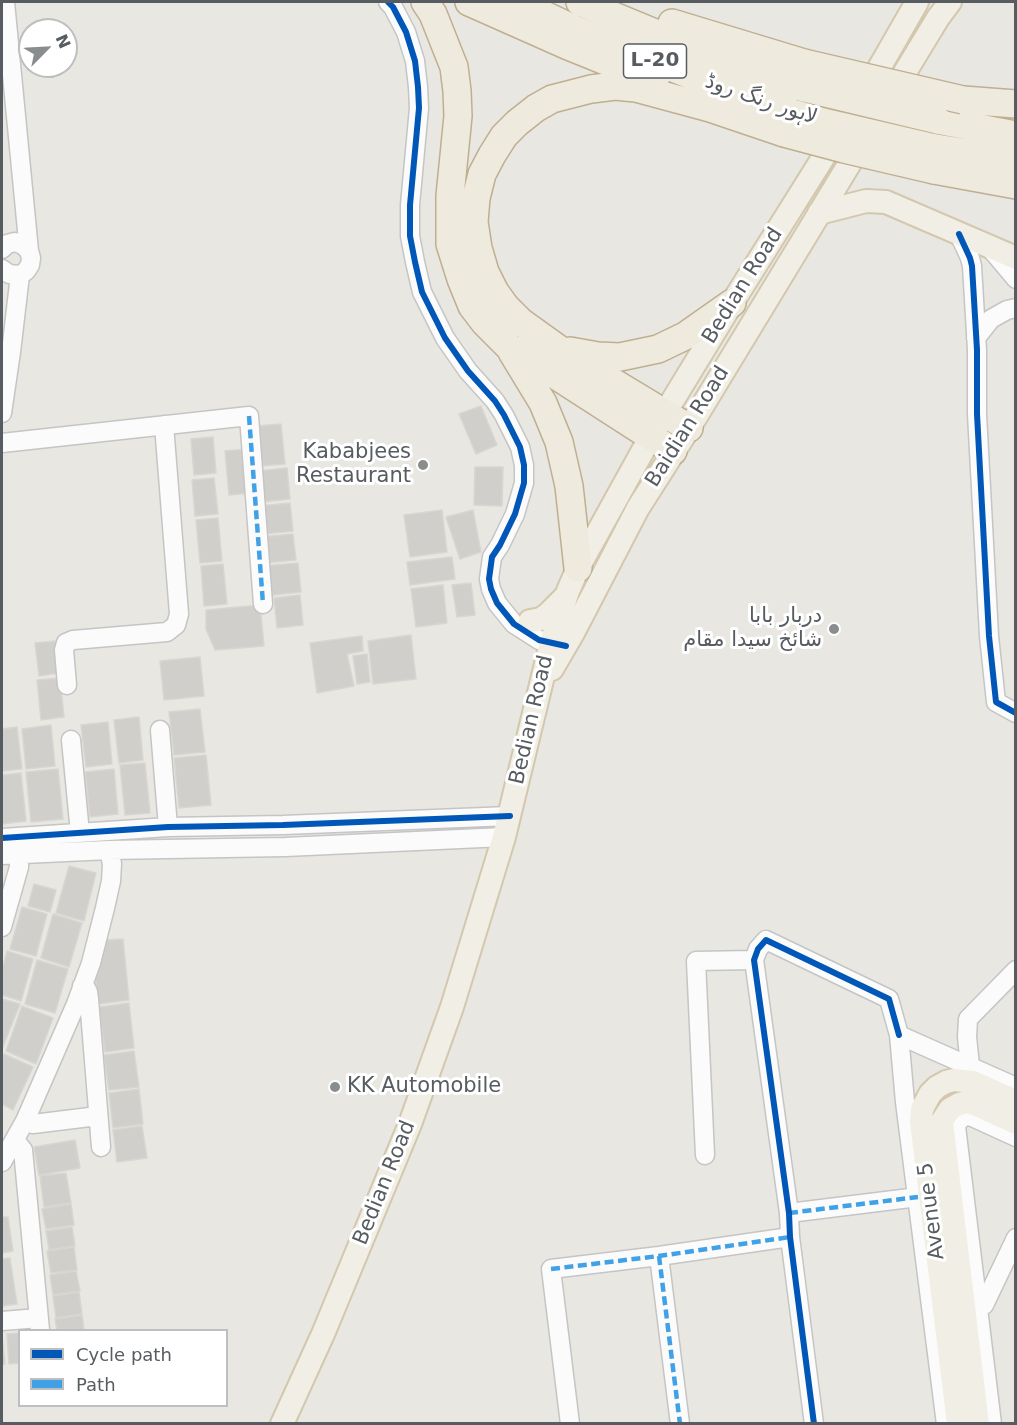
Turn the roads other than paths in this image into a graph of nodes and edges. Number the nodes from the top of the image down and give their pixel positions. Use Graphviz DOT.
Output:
graph roads {
  1 [pos="4,2"];
  2 [pos="388,2"];
  3 [pos="425,2"];
  4 [pos="469,2"];
  5 [pos="517,2"];
  6 [pos="580,2"];
  7 [pos="602,2"];
  8 [pos="917,2"];
  9 [pos="944,10"];
  10 [pos="802,75"];
  11 [pos="1016,104"];
  12 [pos="710,108"];
  13 [pos="790,123"];
  14 [pos="1016,135"];
  15 [pos="932,158"];
  16 [pos="1016,161"];
  17 [pos="1016,185"];
  18 [pos="819,213"];
  19 [pos="959,234"];
  20 [pos="989,247"];
  21 [pos="2,249"];
  22 [pos="29,251"];
  23 [pos="1016,258"];
  24 [pos="10,273"];
  25 [pos="1016,279"];
  26 [pos="732,303"];
  27 [pos="1016,308"];
  28 [pos="976,338"];
  29 [pos="2,342"];
  30 [pos="510,348"];
  31 [pos="560,350"];
  32 [pos="2,413"];
  33 [pos="665,413"];
  34 [pos="164,425"];
  35 [pos="689,428"];
  36 [pos="651,436"];
  37 [pos="2,443"];
  38 [pos="673,451"];
  39 [pos="573,580"];
  40 [pos="263,604"];
  41 [pos="506,614"];
  42 [pos="530,621"];
  43 [pos="561,638"];
  44 [pos="67,685"];
  45 [pos="1016,713"];
  46 [pos="160,730"];
  47 [pos="71,740"];
  48 [pos="283,825"];
  49 [pos="176,827"];
  50 [pos="507,827"];
  51 [pos="80,833"];
  52 [pos="2,838"];
  53 [pos="285,847"];
  54 [pos="109,850"];
  55 [pos="185,850"];
  56 [pos="10,855"];
  57 [pos="2,927"];
  58 [pos="754,960"];
  59 [pos="1016,970"];
  60 [pos="82,986"];
  61 [pos="899,1035"];
  62 [pos="971,1074"];
  63 [pos="1016,1087"];
  64 [pos="1016,1101"];
  65 [pos="976,1105"];
  66 [pos="98,1116"];
  67 [pos="25,1121"];
  68 [pos="915,1122"];
  69 [pos="1016,1123"];
  70 [pos="1016,1137"];
  71 [pos="14,1142"];
  72 [pos="101,1147"];
  73 [pos="705,1155"];
  74 [pos="2,1162"];
  75 [pos="918,1197"];
  76 [pos="789,1214"];
  77 [pos="790,1237"];
  78 [pos="1016,1238"];
  79 [pos="659,1256"];
  80 [pos="978,1306"];
  81 [pos="2,1321"];
  82 [pos="40,1324"];
  83 [pos="282,1424"];
  84 [pos="570,1424"];
  85 [pos="680,1424"];
  86 [pos="814,1424"];
  87 [pos="946,1424"];
  88 [pos="958,1424"];
  89 [pos="978,1424"];
  90 [pos="992,1424"];
  1 -- 22 [label="street"];
  2 -- 41 [label="street"];
  3 -- 30 [label="highway"];
  4 -- 12 [label="highway"];
  5 -- 13 [label="highway, لاہور رنگ روڈ / L-20"];
  6 -- 10 [label="highway, لاہور رنگ روڈ / L-20"];
  7 -- 10 [label="highway"];
  8 -- 26 [label="main road, Bedian Road"];
  9 -- 18 [label="main road, Baidian Road"];
  10 -- 11 [label="highway, bridge"];
  10 -- 14 [label="highway, لاہور رنگ روڈ / L-20, bridge"];
  12 -- 13 [label="highway"];
  12 -- 31 [label="highway"];
  13 -- 15 [label="highway, لاہور رنگ روڈ / L-20, bridge"];
  15 -- 16 [label="highway, لاہور رنگ روڈ / L-20"];
  15 -- 17 [label="highway"];
  18 -- 19 [label="main road"];
  18 -- 35 [label="main road, Baidian Road"];
  19 -- 20 [label="main road"];
  19 -- 28 [label="street"];
  20 -- 23 [label="main road"];
  20 -- 25 [label="street"];
  21 -- 22 [label="street"];
  22 -- 24 [label="street"];
  24 -- 29 [label="street"];
  24 -- 32 [label="street"];
  26 -- 31 [label="highway"];
  26 -- 33 [label="main road, Bedian Road"];
  27 -- 28 [label="street"];
  28 -- 45 [label="street"];
  30 -- 36 [label="highway"];
  30 -- 39 [label="highway"];
  31 -- 33 [label="highway"];
  33 -- 35 [label="highway"];
  33 -- 36 [label="main road, Bedian Road"];
  34 -- 37 [label="street"];
  34 -- 40 [label="street"];
  34 -- 44 [label="street"];
  35 -- 38 [label="main road, Baidian Road"];
  36 -- 38 [label="highway"];
  36 -- 39 [label="main road, Bedian Road"];
  38 -- 43 [label="main road, Baidian Road"];
  39 -- 42 [label="main road"];
  39 -- 43 [label="main road, Bedian Road"];
  41 -- 42 [label="street"];
  41 -- 43 [label="street"];
  42 -- 43 [label="street"];
  43 -- 50 [label="main road, Bedian Road"];
  46 -- 49 [label="street"];
  47 -- 51 [label="street"];
  48 -- 49 [label="street"];
  48 -- 50 [label="street"];
  48 -- 53 [label="street"];
  49 -- 51 [label="street"];
  49 -- 55 [label="street"];
  50 -- 53 [label="street"];
  50 -- 83 [label="main road, Bedian Road"];
  51 -- 52 [label="street"];
  53 -- 55 [label="street"];
  54 -- 55 [label="street"];
  54 -- 56 [label="street"];
  54 -- 60 [label="street"];
  56 -- 57 [label="street"];
  58 -- 61 [label="street"];
  58 -- 73 [label="street"];
  58 -- 76 [label="street"];
  59 -- 62 [label="street"];
  60 -- 66 [label="street"];
  60 -- 67 [label="street"];
  61 -- 62 [label="street"];
  61 -- 68 [label="street"];
  62 -- 63 [label="street"];
  62 -- 64 [label="main road, Avenue 5"];
  62 -- 65 [label="street"];
  62 -- 68 [label="main road, Avenue 5"];
  65 -- 69 [label="main road"];
  65 -- 89 [label="main road, Avenue 5"];
  66 -- 67 [label="street"];
  66 -- 72 [label="street"];
  67 -- 71 [label="street"];
  68 -- 75 [label="street"];
  68 -- 88 [label="main road, Avenue 5"];
  70 -- 80 [label="street"];
  71 -- 74 [label="street"];
  71 -- 82 [label="street"];
  75 -- 76 [label="street"];
  75 -- 87 [label="street"];
  76 -- 77 [label="street"];
  77 -- 79 [label="street"];
  77 -- 86 [label="street"];
  78 -- 80 [label="street"];
  79 -- 84 [label="street"];
  79 -- 85 [label="street"];
  80 -- 90 [label="street"];
  81 -- 82 [label="street"];
}
